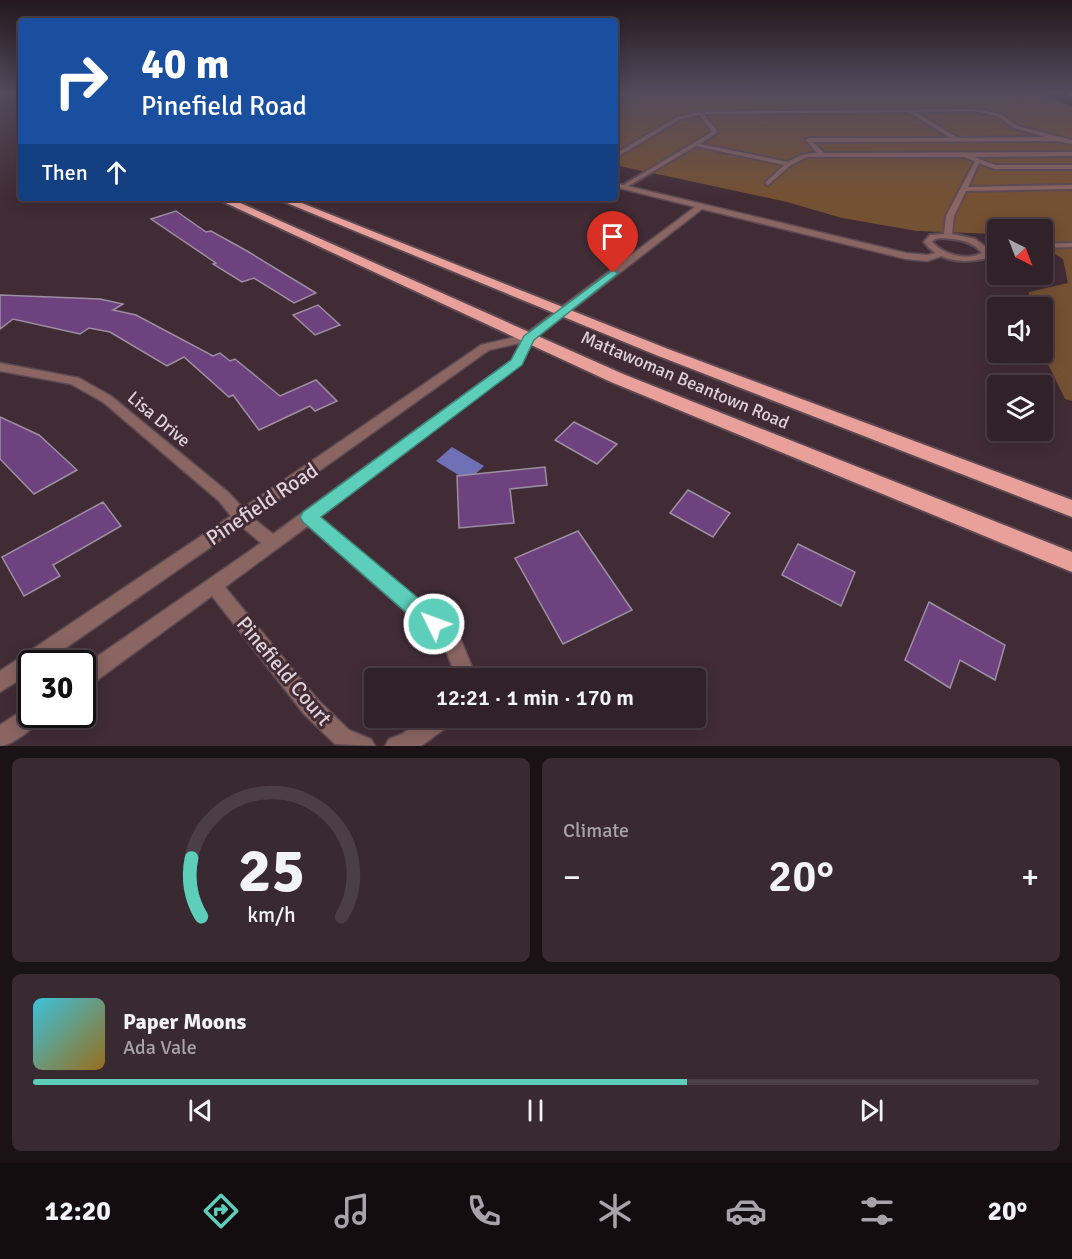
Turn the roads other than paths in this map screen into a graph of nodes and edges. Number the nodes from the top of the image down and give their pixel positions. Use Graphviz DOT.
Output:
graph roads {
  1 [pos="662,128"];
  2 [pos="712,128"];
  3 [pos="938,128"];
  4 [pos="1019,128"];
  5 [pos="957,139"];
  6 [pos="1056,139"];
  7 [pos="1072,142"];
  8 [pos="694,144"];
  9 [pos="618,154"];
  10 [pos="1072,154"];
  11 [pos="822,155"];
  12 [pos="965,156"];
  13 [pos="977,162"];
  14 [pos="789,164"];
  15 [pos="1070,168"];
  16 [pos="768,183"];
  17 [pos="619,185"];
  18 [pos="1072,187"];
  19 [pos="963,189"];
  20 [pos="227,201"];
  21 [pos="287,201"];
  22 [pos="701,206"];
  23 [pos="948,236"];
  24 [pos="1072,245"];
  25 [pos="1053,246"];
  26 [pos="985,250"];
  27 [pos="942,254"];
  28 [pos="562,312"];
  29 [pos="528,338"];
  30 [pos="0,367"];
  31 [pos="1072,509"];
  32 [pos="309,517"];
  33 [pos="242,518"];
  34 [pos="271,542"];
  35 [pos="1072,562"];
  36 [pos="213,585"];
  37 [pos="463,668"];
  38 [pos="96,669"];
  39 [pos="0,682"];
  40 [pos="18,725"];
  41 [pos="429,728"];
  42 [pos="0,738"];
  43 [pos="364,746"];
  44 [pos="396,746"];
  1 -- 9 [label="lane"];
  2 -- 8 [label="lane"];
  3 -- 5 [label="lane"];
  4 -- 6 [label="lane"];
  5 -- 6 [label="lane"];
  5 -- 11 [label="lane"];
  6 -- 7 [label="lane"];
  8 -- 14 [label="lane"];
  8 -- 17 [label="lane"];
  10 -- 12 [label="lane"];
  11 -- 12 [label="lane"];
  11 -- 14 [label="lane"];
  12 -- 13 [label="lane"];
  13 -- 15 [label="lane"];
  13 -- 19 [label="lane"];
  14 -- 16 [label="lane"];
  17 -- 22 [label="street"];
  18 -- 19 [label="lane"];
  19 -- 23 [label="lane"];
  20 -- 29 [label="highway, Mattawoman Beantown Road"];
  21 -- 28 [label="highway, Mattawoman Beantown Road"];
  22 -- 27 [label="street"];
  22 -- 28 [label="street, Pinefield Road"];
  23 -- 26 [label="lane"];
  23 -- 27 [label="lane"];
  24 -- 25 [label="lane"];
  26 -- 27 [label="lane"];
  28 -- 29 [label="street, Pinefield Road"];
  28 -- 31 [label="highway, Mattawoman Beantown Road"];
  29 -- 32 [label="street, Pinefield Road"];
  29 -- 33 [label="street, Pinefield Road"];
  29 -- 35 [label="highway, Mattawoman Beantown Road"];
  30 -- 33 [label="street, Lisa Drive"];
  32 -- 34 [label="street, Pinefield Road"];
  32 -- 37 [label="street"];
  33 -- 34 [label="street, Lisa Drive"];
  33 -- 39 [label="street, Pinefield Road"];
  34 -- 36 [label="street, Pinefield Road"];
  36 -- 38 [label="street, Pinefield Road"];
  36 -- 43 [label="street, Pinefield Court"];
  40 -- 42 [label="street"];
  41 -- 44 [label="street"];
}
